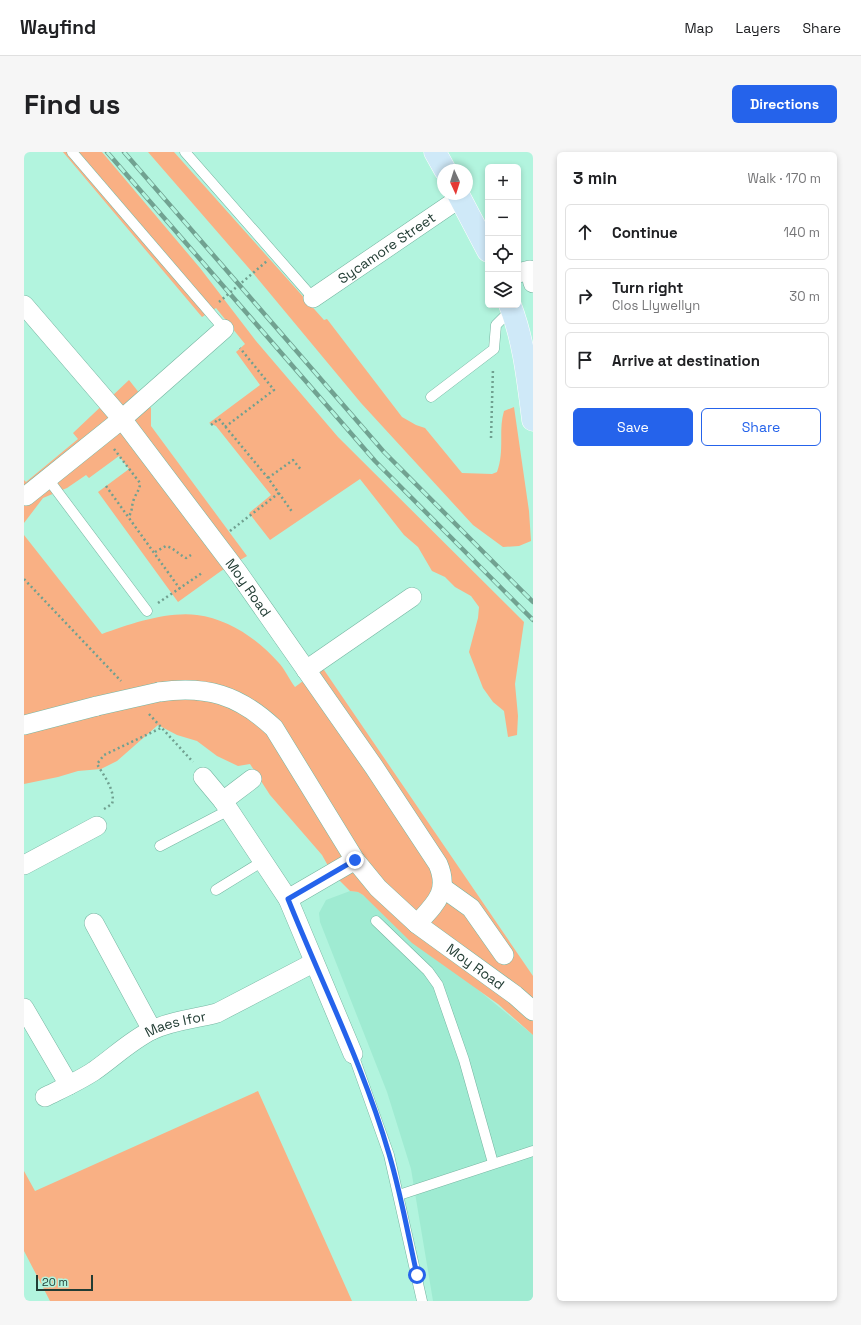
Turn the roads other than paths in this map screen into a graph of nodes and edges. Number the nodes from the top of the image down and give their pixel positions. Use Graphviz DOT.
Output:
graph roads {
  1 [pos="72,152"];
  2 [pos="185,152"];
  3 [pos="434,152"];
  4 [pos="441,164"];
  5 [pos="453,200"];
  6 [pos="461,200"];
  7 [pos="485,245"];
  8 [pos="313,298"];
  9 [pos="24,305"];
  10 [pos="510,308"];
  11 [pos="511,308"];
  12 [pos="224,329"];
  13 [pos="431,397"];
  14 [pos="122,419"];
  15 [pos="533,420"];
  16 [pos="48,479"];
  17 [pos="26,496"];
  18 [pos="412,597"];
  19 [pos="147,611"];
  20 [pos="306,670"];
  21 [pos="24,725"];
  22 [pos="199,770"];
  23 [pos="252,779"];
  24 [pos="226,806"];
  25 [pos="97,826"];
  26 [pos="160,846"];
  27 [pos="355,860"];
  28 [pos="263,861"];
  29 [pos="24,866"];
  30 [pos="443,888"];
  31 [pos="216,890"];
  32 [pos="288,899"];
  33 [pos="376,921"];
  34 [pos="94,923"];
  35 [pos="417,924"];
  36 [pos="504,955"];
  37 [pos="313,963"];
  38 [pos="24,1008"];
  39 [pos="533,1011"];
  40 [pos="152,1030"];
  41 [pos="353,1054"];
  42 [pos="68,1085"];
  43 [pos="45,1097"];
  44 [pos="533,1151"];
  45 [pos="494,1163"];
  46 [pos="399,1195"];
  47 [pos="422,1301"];
  1 -- 12 [label="lane"];
  2 -- 8 [label="lane"];
  3 -- 4 [label="main road"];
  5 -- 8 [label="street, Sycamore Street"];
  6 -- 7 [label="main road"];
  9 -- 14 [label="street, Moy Road"];
  10 -- 13 [label="lane"];
  11 -- 15 [label="main road"];
  12 -- 14 [label="street"];
  14 -- 16 [label="street"];
  14 -- 20 [label="street, Moy Road"];
  16 -- 17 [label="street"];
  16 -- 19 [label="lane"];
  18 -- 20 [label="street"];
  20 -- 30 [label="street, Moy Road"];
  21 -- 27 [label="street, Moy Road, bridge"];
  22 -- 24 [label="street"];
  23 -- 24 [label="street"];
  24 -- 26 [label="lane"];
  24 -- 28 [label="street"];
  25 -- 29 [label="street"];
  27 -- 32 [label="street"];
  27 -- 35 [label="street, Moy Road"];
  28 -- 31 [label="lane"];
  28 -- 32 [label="street"];
  30 -- 35 [label="street"];
  30 -- 36 [label="street, Moy Road"];
  32 -- 37 [label="street"];
  33 -- 45 [label="lane"];
  34 -- 40 [label="street"];
  35 -- 39 [label="street, Moy Road"];
  37 -- 40 [label="street, Maes Ifor"];
  37 -- 41 [label="street"];
  38 -- 42 [label="street"];
  40 -- 42 [label="street, Maes Ifor"];
  41 -- 46 [label="lane"];
  42 -- 43 [label="street, Maes Ifor"];
  44 -- 45 [label="lane"];
  45 -- 46 [label="lane"];
  46 -- 47 [label="lane"];
}
